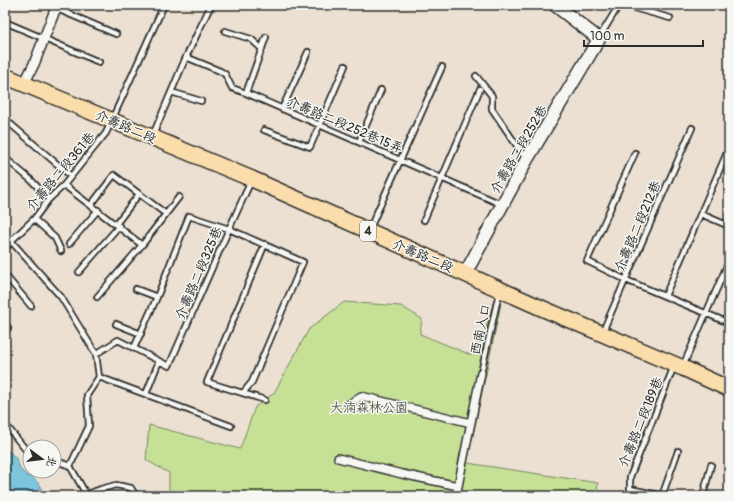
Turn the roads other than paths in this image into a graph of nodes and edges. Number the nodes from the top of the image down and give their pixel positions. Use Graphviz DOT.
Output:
graph roads {
  1 [pos="164,5"];
  2 [pos="211,5"];
  3 [pos="555,5"];
  4 [pos="619,5"];
  5 [pos="623,5"];
  6 [pos="54,6"];
  7 [pos="670,18"];
  8 [pos="5,22"];
  9 [pos="225,31"];
  10 [pos="116,34"];
  11 [pos="266,37"];
  12 [pos="44,39"];
  13 [pos="599,39"];
  14 [pos="262,49"];
  15 [pos="308,52"];
  16 [pos="186,57"];
  17 [pos="99,62"];
  18 [pos="344,66"];
  19 [pos="442,67"];
  20 [pos="5,76"];
  21 [pos="476,76"];
  22 [pos="24,84"];
  23 [pos="480,89"];
  24 [pos="381,90"];
  25 [pos="171,92"];
  26 [pos="246,93"];
  27 [pos="201,101"];
  28 [pos="282,109"];
  29 [pos="112,120"];
  30 [pos="7,121"];
  31 [pos="319,125"];
  32 [pos="692,128"];
  33 [pos="264,130"];
  34 [pos="152,137"];
  35 [pos="359,142"];
  36 [pos="729,148"];
  37 [pos="635,153"];
  38 [pos="5,158"];
  39 [pos="401,160"];
  40 [pos="526,161"];
  41 [pos="71,176"];
  42 [pos="442,178"];
  43 [pos="252,179"];
  44 [pos="64,184"];
  45 [pos="139,194"];
  46 [pos="179,197"];
  47 [pos="49,199"];
  48 [pos="91,205"];
  49 [pos="502,205"];
  50 [pos="98,210"];
  51 [pos="166,214"];
  52 [pos="701,214"];
  53 [pos="34,219"];
  54 [pos="424,220"];
  55 [pos="118,225"];
  56 [pos="729,226"];
  57 [pos="229,229"];
  58 [pos="369,232"];
  59 [pos="11,241"];
  60 [pos="69,244"];
  61 [pos="265,244"];
  62 [pos="142,245"];
  63 [pos="5,250"];
  64 [pos="61,251"];
  65 [pos="729,261"];
  66 [pos="79,272"];
  67 [pos="465,274"];
  68 [pos="726,274"];
  69 [pos="5,275"];
  70 [pos="626,280"];
  71 [pos="136,289"];
  72 [pos="500,289"];
  73 [pos="665,296"];
  74 [pos="97,297"];
  75 [pos="156,298"];
  76 [pos="32,306"];
  77 [pos="706,314"];
  78 [pos="729,323"];
  79 [pos="116,324"];
  80 [pos="141,334"];
  81 [pos="602,334"];
  82 [pos="134,348"];
  83 [pos="96,354"];
  84 [pos="159,361"];
  85 [pos="679,366"];
  86 [pos="481,373"];
  87 [pos="99,377"];
  88 [pos="729,389"];
  89 [pos="243,393"];
  90 [pos="146,394"];
  91 [pos="265,400"];
  92 [pos="348,405"];
  93 [pos="471,423"];
  94 [pos="5,424"];
  95 [pos="231,426"];
  96 [pos="22,445"];
  97 [pos="678,452"];
  98 [pos="338,458"];
  99 [pos="62,463"];
  100 [pos="711,465"];
  101 [pos="70,466"];
  102 [pos="458,486"];
  103 [pos="630,490"];
  104 [pos="84,495"];
  105 [pos="136,496"];
  106 [pos="456,496"];
  107 [pos="633,496"];
  108 [pos="663,496"];
  109 [pos="702,496"];
  1 -- 29 [label="lane, 介壽路二段361巷"];
  2 -- 16 [label="lane"];
  3 -- 13 [label="street"];
  4 -- 13 [label="lane"];
  5 -- 7 [label="lane"];
  6 -- 10 [label="lane"];
  6 -- 12 [label="street"];
  8 -- 12 [label="lane"];
  9 -- 14 [label="lane"];
  11 -- 14 [label="lane"];
  12 -- 17 [label="lane"];
  12 -- 22 [label="street"];
  13 -- 40 [label="street, 介壽路二段252巷"];
  14 -- 26 [label="lane"];
  15 -- 28 [label="lane"];
  16 -- 25 [label="lane"];
  16 -- 26 [label="lane, 介壽路二段252巷15弄"];
  18 -- 31 [label="lane"];
  19 -- 39 [label="lane"];
  20 -- 22 [label="main road, 介壽路二段 / 4"];
  21 -- 40 [label="lane"];
  22 -- 29 [label="main road, 介壽路二段 / 4"];
  23 -- 42 [label="lane"];
  24 -- 35 [label="lane"];
  25 -- 27 [label="lane"];
  25 -- 34 [label="lane"];
  26 -- 28 [label="lane, 介壽路二段252巷15弄"];
  28 -- 31 [label="lane, 介壽路二段252巷15弄"];
  29 -- 34 [label="main road, 介壽路二段 / 4"];
  29 -- 41 [label="lane, 介壽路二段361巷"];
  30 -- 41 [label="lane"];
  31 -- 33 [label="lane"];
  31 -- 35 [label="lane, 介壽路二段252巷15弄"];
  32 -- 70 [label="lane, 介壽路二段212巷"];
  34 -- 43 [label="main road, 介壽路二段 / 4"];
  35 -- 39 [label="lane, 介壽路二段252巷15弄"];
  36 -- 52 [label="lane"];
  37 -- 70 [label="lane"];
  38 -- 47 [label="lane"];
  39 -- 42 [label="lane, 介壽路二段252巷15弄"];
  39 -- 58 [label="lane"];
  40 -- 49 [label="street, 介壽路二段252巷"];
  41 -- 44 [label="lane, 介壽路二段361巷"];
  42 -- 49 [label="lane, 介壽路二段252巷15弄"];
  42 -- 54 [label="lane"];
  43 -- 57 [label="lane, 介壽路二段325巷"];
  43 -- 58 [label="main road, 介壽路二段 / 4"];
  44 -- 47 [label="lane, 介壽路二段361巷"];
  44 -- 48 [label="lane"];
  45 -- 48 [label="lane"];
  45 -- 51 [label="lane"];
  45 -- 55 [label="lane"];
  46 -- 51 [label="lane"];
  47 -- 53 [label="lane, 介壽路二段361巷"];
  48 -- 50 [label="lane"];
  49 -- 67 [label="street, 介壽路二段252巷"];
  50 -- 55 [label="lane"];
  50 -- 60 [label="lane"];
  51 -- 62 [label="lane"];
  52 -- 56 [label="lane"];
  52 -- 73 [label="lane"];
  53 -- 59 [label="lane, 介壽路二段361巷"];
  53 -- 64 [label="lane"];
  55 -- 62 [label="lane"];
  55 -- 66 [label="lane"];
  57 -- 61 [label="lane"];
  57 -- 75 [label="lane"];
  57 -- 84 [label="lane, 介壽路二段325巷"];
  58 -- 67 [label="main road, 介壽路二段 / 4"];
  59 -- 63 [label="lane, 介壽路二段361巷"];
  59 -- 83 [label="lane"];
  61 -- 89 [label="lane"];
  61 -- 89 [label="lane"];
  62 -- 74 [label="lane"];
  65 -- 68 [label="lane, 介壽路二段189巷"];
  67 -- 72 [label="main road, 介壽路二段 / 4"];
  68 -- 77 [label="lane, 介壽路二段189巷"];
  69 -- 76 [label="lane"];
  70 -- 73 [label="lane"];
  70 -- 81 [label="lane, 介壽路二段212巷"];
  71 -- 75 [label="lane"];
  72 -- 81 [label="main road, 介壽路二段 / 4"];
  72 -- 86 [label="lane, 西南入口"];
  73 -- 77 [label="lane"];
  75 -- 80 [label="lane"];
  77 -- 78 [label="lane"];
  77 -- 85 [label="lane, 介壽路二段189巷"];
  79 -- 80 [label="lane"];
  80 -- 82 [label="lane"];
  81 -- 85 [label="main road, 介壽路二段 / 4"];
  82 -- 83 [label="lane"];
  82 -- 84 [label="lane"];
  83 -- 87 [label="lane"];
  84 -- 90 [label="lane"];
  85 -- 88 [label="main road, 介壽路二段 / 4"];
  85 -- 103 [label="lane, 介壽路二段189巷"];
  86 -- 93 [label="street"];
  87 -- 90 [label="lane"];
  87 -- 101 [label="lane"];
  89 -- 91 [label="lane"];
  90 -- 95 [label="lane"];
  92 -- 93 [label="street"];
  93 -- 102 [label="street"];
  94 -- 96 [label="lane"];
  97 -- 108 [label="lane"];
  98 -- 102 [label="street"];
  99 -- 101 [label="lane"];
  100 -- 109 [label="lane"];
  101 -- 104 [label="lane"];
  102 -- 106 [label="street"];
  103 -- 107 [label="lane"];
  103 -- 108 [label="lane"];
  104 -- 105 [label="lane"];
}
